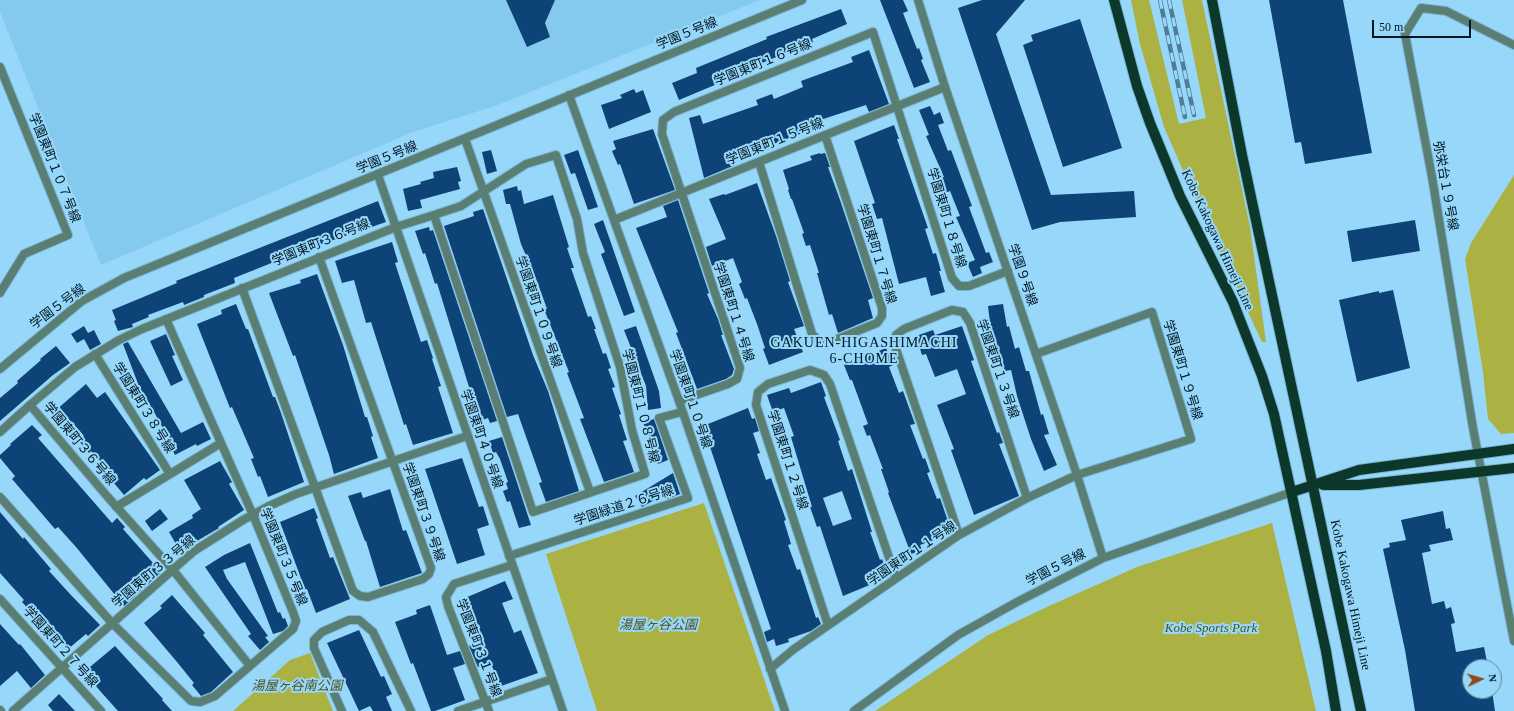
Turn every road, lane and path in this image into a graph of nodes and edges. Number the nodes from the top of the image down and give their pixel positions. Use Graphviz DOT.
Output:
graph roads {
  1 [pos="802,0"];
  2 [pos="918,0"];
  3 [pos="1114,0"];
  4 [pos="1212,0"];
  5 [pos="1514,45"];
  6 [pos="0,67"];
  7 [pos="945,86"];
  8 [pos="569,95"];
  9 [pos="898,105"];
  10 [pos="825,135"];
  11 [pos="464,139"];
  12 [pos="759,162"];
  13 [pos="378,175"];
  14 [pos="484,193"];
  15 [pos="681,193"];
  16 [pos="434,215"];
  17 [pos="614,220"];
  18 [pos="396,227"];
  19 [pos="319,257"];
  20 [pos="1008,271"];
  21 [pos="242,288"];
  22 [pos="0,293"];
  23 [pos="166,319"];
  24 [pos="95,354"];
  25 [pos="1036,354"];
  26 [pos="0,369"];
  27 [pos="679,401"];
  28 [pos="30,405"];
  29 [pos="682,412"];
  30 [pos="0,432"];
  31 [pos="467,436"];
  32 [pos="221,443"];
  33 [pos="1514,449"];
  34 [pos="1479,454"];
  35 [pos="393,461"];
  36 [pos="1514,468"];
  37 [pos="1482,471"];
  38 [pos="170,474"];
  39 [pos="1077,475"];
  40 [pos="1314,485"];
  41 [pos="316,487"];
  42 [pos="590,492"];
  43 [pos="1292,492"];
  44 [pos="0,496"];
  45 [pos="1027,498"];
  46 [pos="116,507"];
  47 [pos="253,515"];
  48 [pos="958,535"];
  49 [pos="508,556"];
  50 [pos="1103,558"];
  51 [pos="512,565"];
  52 [pos="173,570"];
  53 [pos="896,578"];
  54 [pos="0,599"];
  55 [pos="112,623"];
  56 [pos="828,625"];
  57 [pos="1514,641"];
  58 [pos="250,666"];
  59 [pos="63,667"];
  60 [pos="770,669"];
  61 [pos="552,680"];
  62 [pos="486,702"];
  63 [pos="13,711"];
  64 [pos="101,711"];
  65 [pos="342,711"];
  66 [pos="411,711"];
  67 [pos="458,711"];
  68 [pos="490,711"];
  69 [pos="563,711"];
  70 [pos="785,711"];
  71 [pos="854,711"];
  72 [pos="1336,711"];
  73 [pos="1361,711"];
  1 -- 8 [label="street, 学園５号線"];
  2 -- 7 [label="street, 学園９号線"];
  3 -- 43 [label="main road, Kobe Kakogawa Himeji Line"];
  4 -- 40 [label="main road, Kobe Kakogawa Himeji Line"];
  5 -- 34 [label="street, 弥栄台１９号線"];
  6 -- 22 [label="street, 学園東町１０７号線"];
  7 -- 9 [label="street, 学園東町１５号線"];
  7 -- 20 [label="street, 学園９号線"];
  8 -- 11 [label="street, 学園５号線"];
  8 -- 17 [label="street, 学園東町１０号線"];
  9 -- 10 [label="street, 学園東町１５号線"];
  9 -- 15 [label="street, 学園東町１６号線"];
  9 -- 20 [label="street, 学園東町１８号線"];
  10 -- 12 [label="street, 学園東町１５号線"];
  10 -- 12 [label="street, 学園東町１７号線"];
  11 -- 13 [label="street, 学園５号線"];
  11 -- 14 [label="street, 学園東町１０９号線"];
  12 -- 15 [label="street, 学園東町１５号線"];
  13 -- 18 [label="street, 学園東町４０号線"];
  13 -- 26 [label="street, 学園５号線"];
  14 -- 16 [label="street, 学園東町１０８号線"];
  14 -- 42 [label="street, 学園東町１０９号線"];
  14 -- 42 [label="street, 学園東町１０８号線"];
  15 -- 17 [label="street, 学園東町１５号線"];
  15 -- 27 [label="street, 学園東町１４号線"];
  16 -- 18 [label="street, 学園東町１０８号線"];
  16 -- 42 [label="street, 学園東町１０８号線"];
  17 -- 27 [label="street, 学園東町１０号線"];
  18 -- 19 [label="street, 学園東町３６号線"];
  18 -- 31 [label="street, 学園東町４０号線"];
  19 -- 21 [label="street, 学園東町３６号線"];
  19 -- 35 [label="street, 学園東町３９号線"];
  20 -- 25 [label="street, 学園９号線"];
  21 -- 23 [label="street, 学園東町３６号線"];
  21 -- 41 [label="street, 学園東町３９号線"];
  23 -- 24 [label="street, 学園東町３６号線"];
  23 -- 32 [label="street, 学園東町３５号線"];
  24 -- 28 [label="street, 学園東町３６号線"];
  24 -- 38 [label="street, 学園東町３８号線"];
  25 -- 39 [label="street, 学園９号線"];
  25 -- 39 [label="street, 学園東町１９号線"];
  27 -- 29 [label="street, 学園東町１０号線"];
  28 -- 30 [label="street"];
  28 -- 46 [label="street, 学園東町３６号線"];
  29 -- 49 [label="street, 学園緑道２６号線"];
  29 -- 60 [label="street, 学園東町１０号線"];
  31 -- 35 [label="street, 学園東町３３号線"];
  31 -- 49 [label="street, 学園東町４０号線"];
  32 -- 38 [label="street"];
  32 -- 47 [label="street, 学園東町３５号線"];
  33 -- 34 [label="main road"];
  34 -- 37 [label="street, 弥栄台１９号線"];
  34 -- 40 [label="main road"];
  35 -- 41 [label="street, 学園東町３３号線"];
  35 -- 41 [label="street, 学園東町３９号線"];
  36 -- 37 [label="main road"];
  37 -- 40 [label="main road"];
  37 -- 57 [label="street, 弥栄台１９号線"];
  38 -- 46 [label="street"];
  39 -- 45 [label="street, 学園東町１１号線"];
  39 -- 50 [label="street, 学園９号線"];
  40 -- 43 [label="main road"];
  40 -- 73 [label="main road, Kobe Kakogawa Himeji Line"];
  41 -- 47 [label="street, 学園東町３３号線"];
  43 -- 50 [label="street, 学園５号線"];
  43 -- 72 [label="main road, Kobe Kakogawa Himeji Line"];
  44 -- 55 [label="street, 学園東町３５号線"];
  45 -- 48 [label="street, 学園東町１１号線"];
  45 -- 48 [label="street, 学園東町１３号線"];
  46 -- 52 [label="street, 学園東町３６号線"];
  47 -- 52 [label="street, 学園東町３３号線"];
  47 -- 58 [label="street, 学園東町３５号線"];
  48 -- 53 [label="street, 学園東町１１号線"];
  49 -- 51 [label="street, 学園東町４０号線"];
  50 -- 71 [label="street, 学園５号線"];
  51 -- 61 [label="street, 学園東町４０号線"];
  51 -- 62 [label="street, 学園東町３１号線"];
  52 -- 55 [label="street, 学園東町３３号線"];
  52 -- 58 [label="street, 学園東町３６号線"];
  53 -- 56 [label="street, 学園東町１１号線"];
  53 -- 56 [label="street, 学園東町１２号線"];
  54 -- 59 [label="street, 学園東町２７号線"];
  55 -- 58 [label="street, 学園東町３５号線"];
  55 -- 59 [label="street, 学園東町３３号線"];
  56 -- 60 [label="street, 学園東町１１号線"];
  59 -- 63 [label="street, 学園東町３３号線"];
  59 -- 64 [label="street, 学園東町２７号線"];
  60 -- 70 [label="street, 学園東町１０号線"];
  61 -- 62 [label="street"];
  61 -- 69 [label="street, 学園東町４０号線"];
  62 -- 67 [label="street"];
  62 -- 68 [label="street, 学園東町３１号線"];
  65 -- 66 [label="street"];
}
